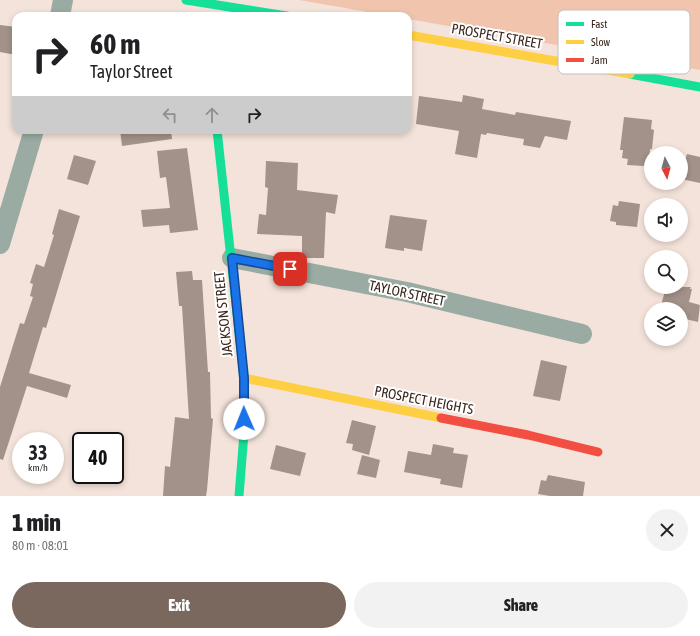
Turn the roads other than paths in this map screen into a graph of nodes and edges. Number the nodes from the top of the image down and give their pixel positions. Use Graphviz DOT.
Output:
graph roads {
  1 [pos="63,0"];
  2 [pos="193,2"];
  3 [pos="61,12"];
  4 [pos="259,12"];
  5 [pos="412,36"];
  6 [pos="558,62"];
  7 [pos="627,74"];
  8 [pos="700,87"];
  9 [pos="33,134"];
  10 [pos="217,134"];
  11 [pos="0,244"];
  12 [pos="232,258"];
  13 [pos="582,334"];
  14 [pos="244,378"];
  15 [pos="598,452"];
  16 [pos="239,496"];
  1 -- 3 [label="street"];
  2 -- 4 [label="street"];
  5 -- 6 [label="street, PROSPECT STREET"];
  7 -- 8 [label="street, PROSPECT STREET"];
  9 -- 11 [label="street"];
  10 -- 12 [label="street, JACKSON STREET"];
  12 -- 13 [label="street, TAYLOR STREET"];
  12 -- 14 [label="street, JACKSON STREET"];
  14 -- 15 [label="street, PROSPECT HEIGHTS"];
  14 -- 16 [label="street, JACKSON STREET"];
}
